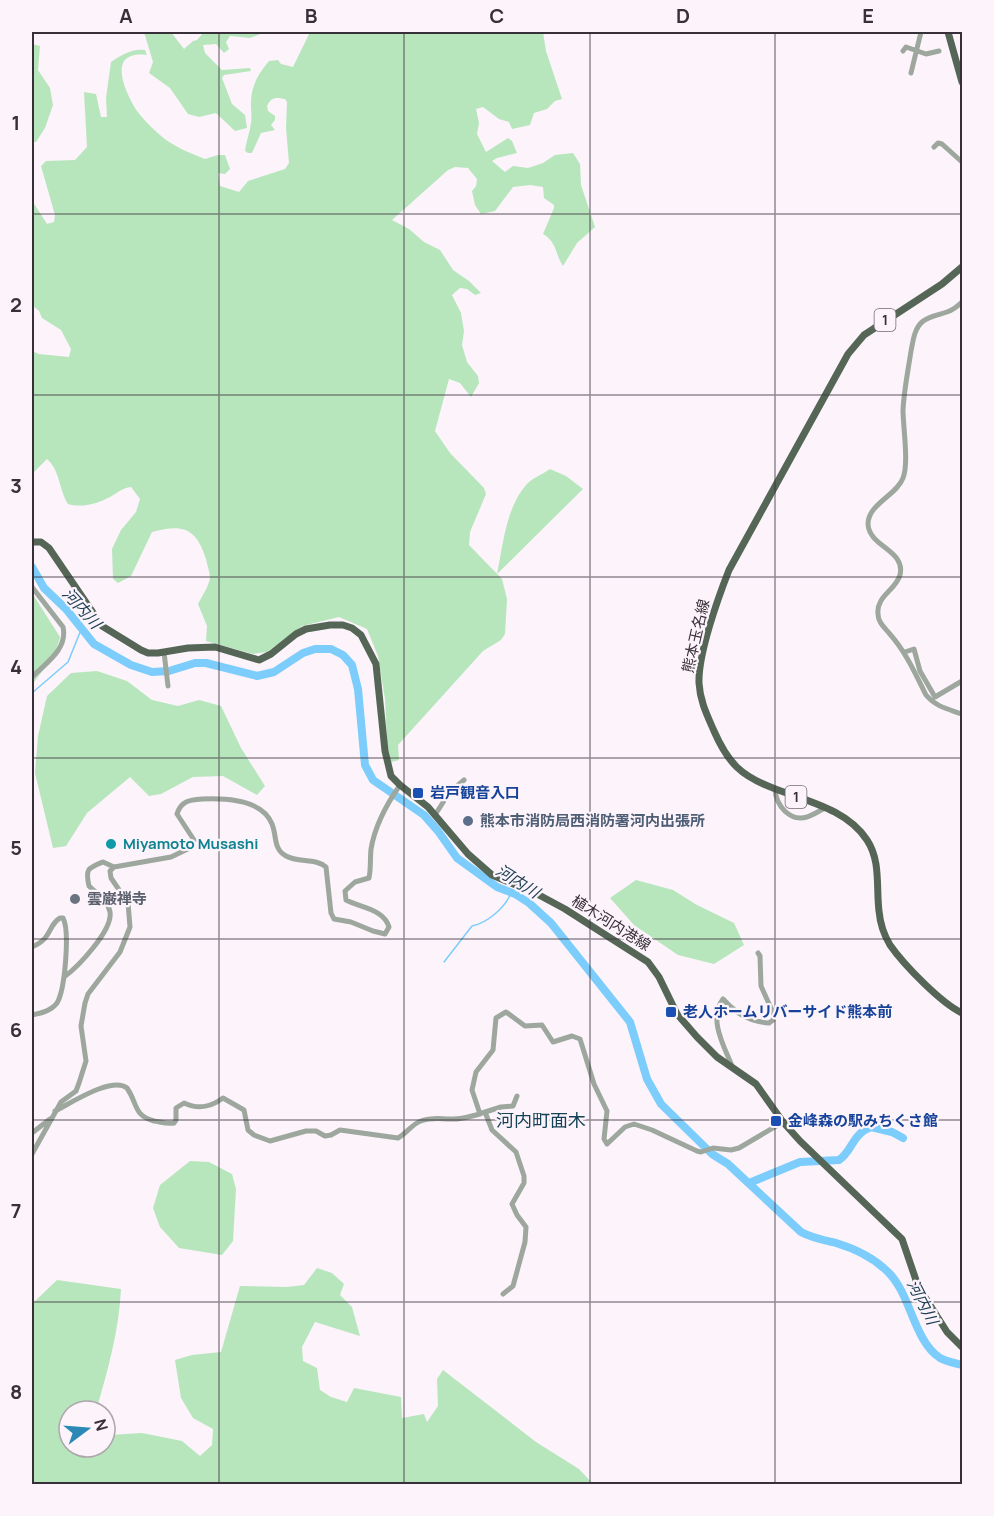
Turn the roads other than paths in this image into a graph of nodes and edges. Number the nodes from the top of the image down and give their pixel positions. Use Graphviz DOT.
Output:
graph roads {
  1 [pos="921,32"];
  2 [pos="948,32"];
  3 [pos="903,51"];
  4 [pos="917,51"];
  5 [pos="939,51"];
  6 [pos="960,68"];
  7 [pos="911,73"];
  8 [pos="963,82"];
  9 [pos="934,147"];
  10 [pos="963,162"];
  11 [pos="963,267"];
  12 [pos="963,302"];
  13 [pos="32,542"];
  14 [pos="32,587"];
  15 [pos="164,652"];
  16 [pos="905,652"];
  17 [pos="32,676"];
  18 [pos="963,681"];
  19 [pos="168,686"];
  20 [pos="963,714"];
  21 [pos="464,780"];
  22 [pos="398,787"];
  23 [pos="775,789"];
  24 [pos="825,808"];
  25 [pos="435,814"];
  26 [pos="114,867"];
  27 [pos="32,947"];
  28 [pos="758,953"];
  29 [pos="64,977"];
  30 [pos="963,1013"];
  31 [pos="32,1015"];
  32 [pos="732,1066"];
  33 [pos="517,1096"];
  34 [pos="483,1113"];
  35 [pos="54,1114"];
  36 [pos="783,1122"];
  37 [pos="32,1133"];
  38 [pos="32,1154"];
  39 [pos="503,1294"];
  40 [pos="963,1347"];
  1 -- 4 [label="street"];
  2 -- 6 [label="main road"];
  3 -- 4 [label="street"];
  4 -- 5 [label="street"];
  4 -- 7 [label="street"];
  6 -- 8 [label="main road"];
  9 -- 10 [label="street"];
  11 -- 23 [label="main road, 熊本玉名線 / 1"];
  12 -- 16 [label="street"];
  13 -- 15 [label="main road, 植木河内港線"];
  14 -- 17 [label="street"];
  15 -- 19 [label="street"];
  15 -- 22 [label="main road, 植木河内港線"];
  16 -- 18 [label="street"];
  16 -- 20 [label="street"];
  21 -- 25 [label="street"];
  22 -- 25 [label="main road, 植木河内港線"];
  22 -- 26 [label="street"];
  23 -- 24 [label="main road, 熊本玉名線 / 1"];
  23 -- 24 [label="street"];
  24 -- 30 [label="main road, 熊本玉名線 / 1"];
  25 -- 32 [label="main road, 植木河内港線"];
  26 -- 29 [label="street"];
  26 -- 35 [label="street"];
  27 -- 29 [label="street"];
  28 -- 32 [label="street"];
  29 -- 31 [label="street"];
  32 -- 36 [label="main road, 植木河内港線"];
  33 -- 34 [label="street"];
  34 -- 35 [label="street"];
  34 -- 36 [label="street"];
  34 -- 39 [label="street"];
  35 -- 37 [label="street"];
  35 -- 38 [label="street"];
  36 -- 40 [label="main road, 植木河内港線"];
}
